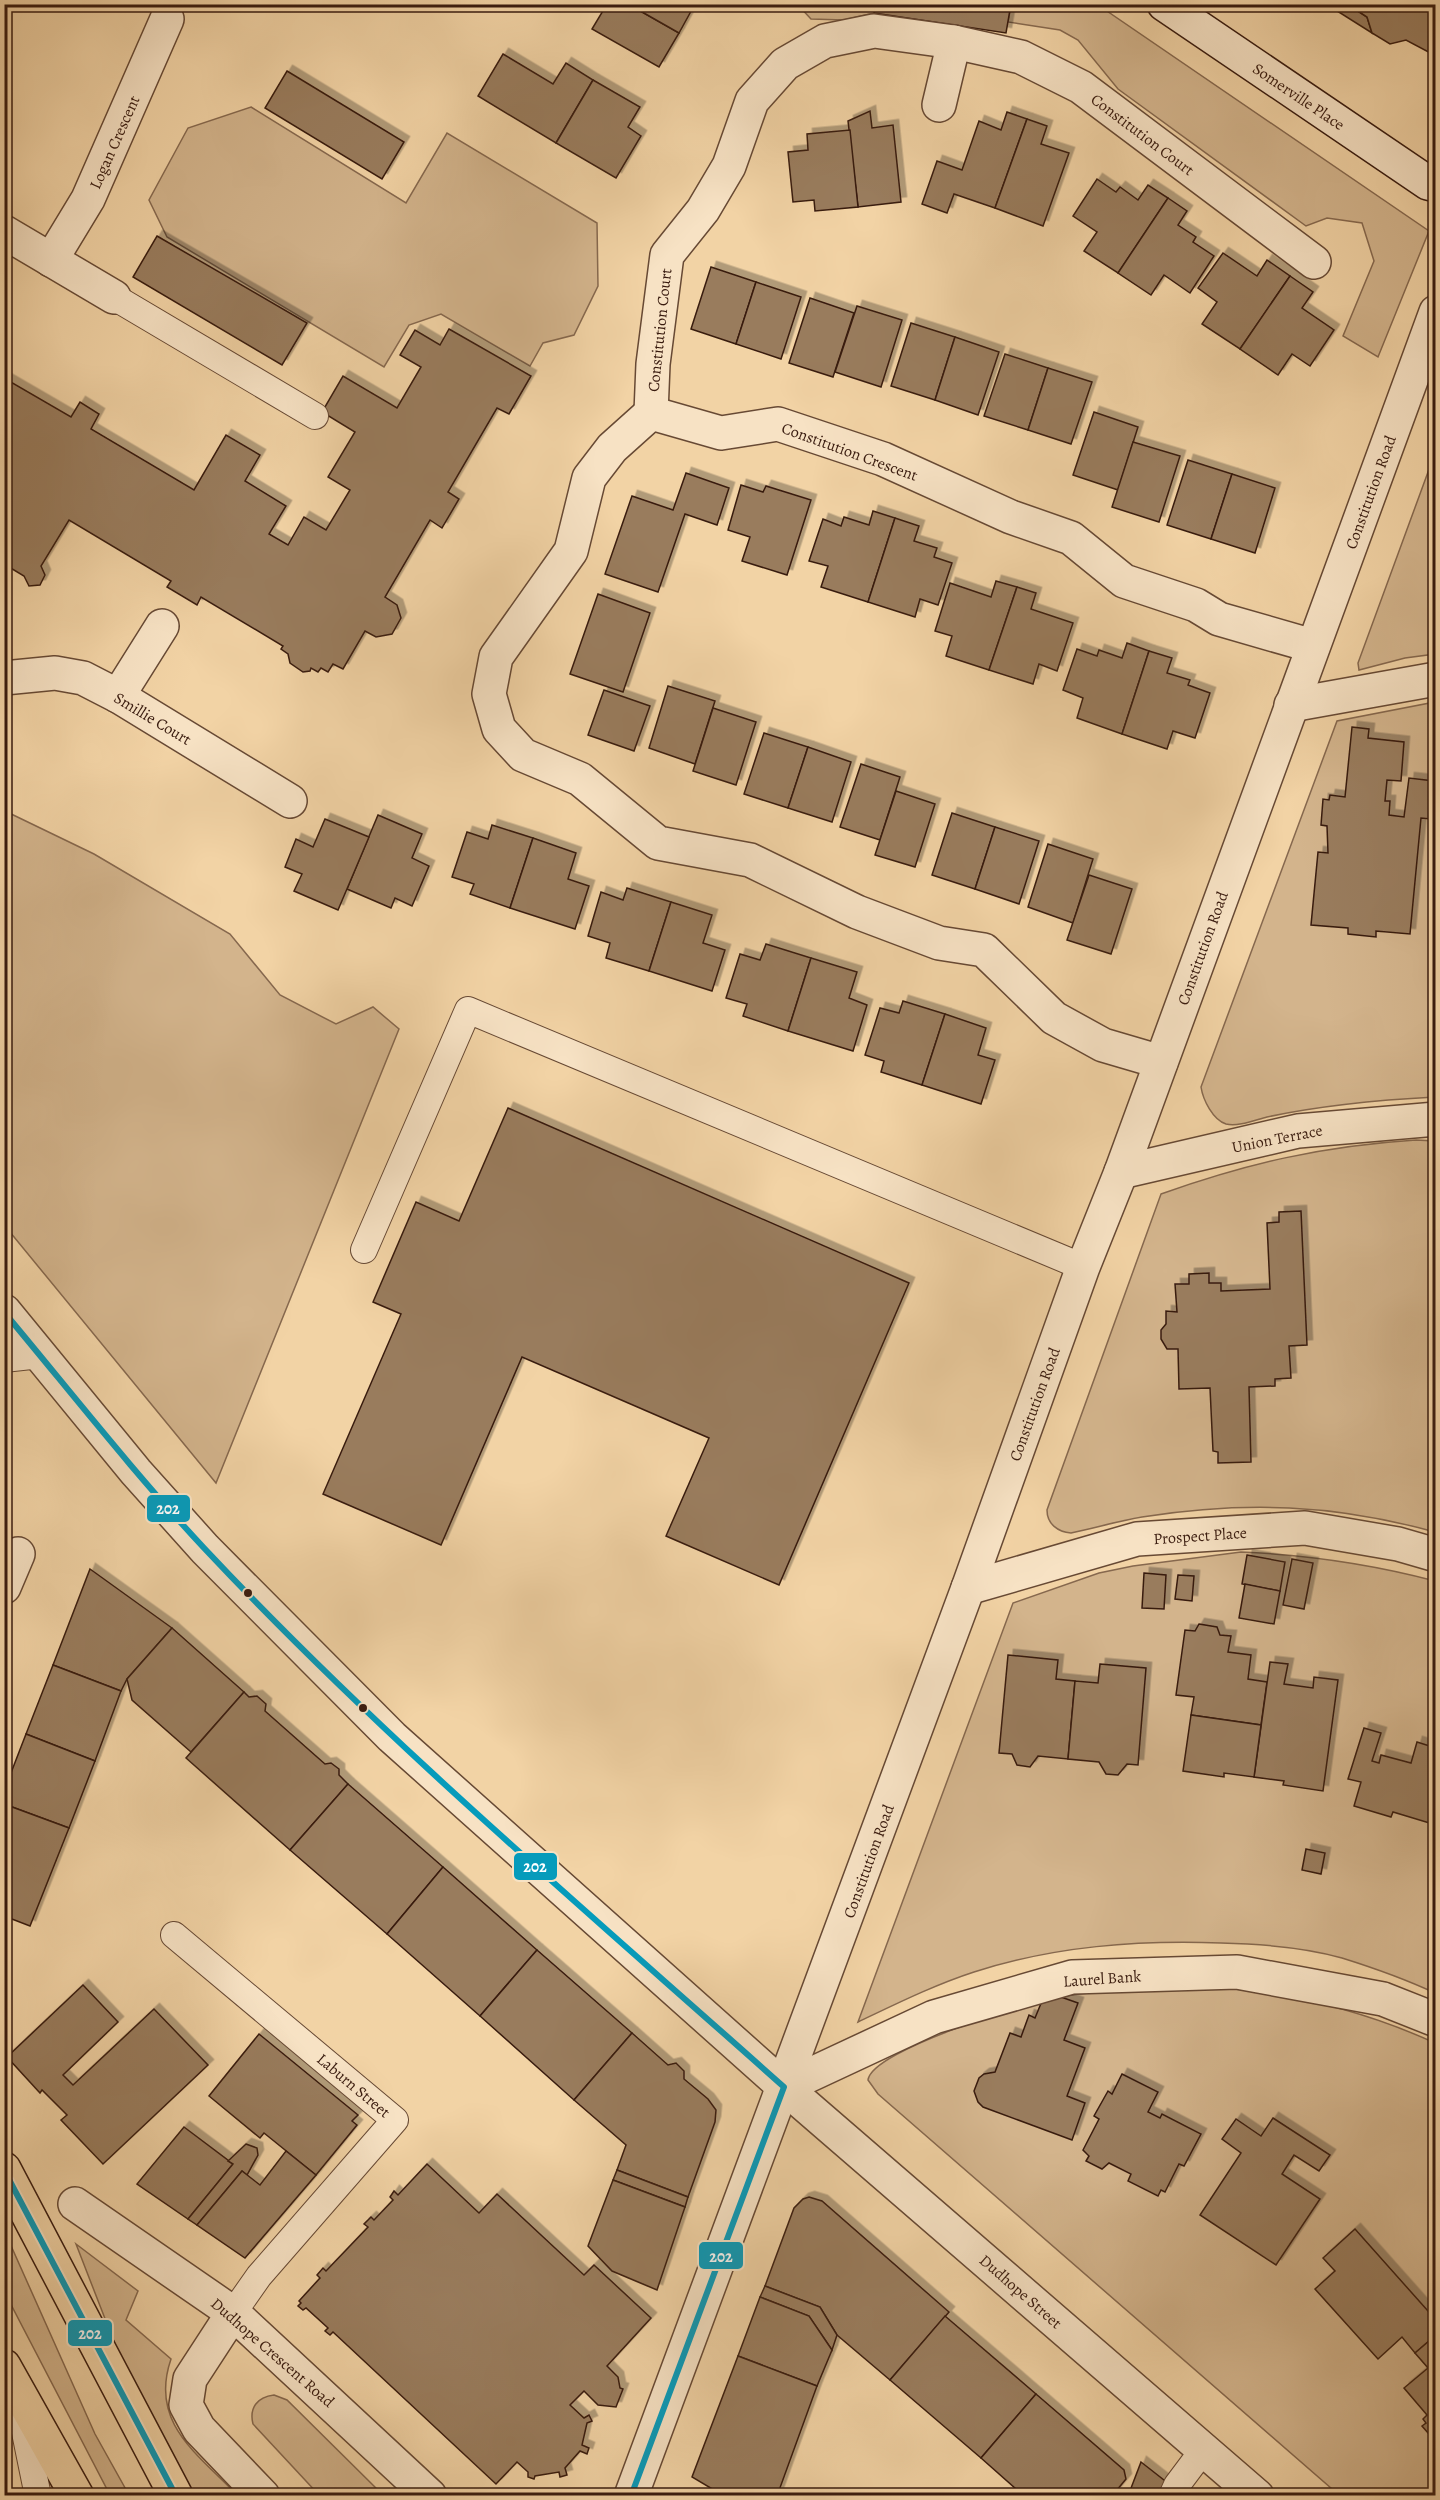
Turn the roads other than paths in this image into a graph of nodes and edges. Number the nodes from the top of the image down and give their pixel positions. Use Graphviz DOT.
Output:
graph roads {
  1 [pos="1164,4"];
  2 [pos="162,9"];
  3 [pos="954,42"];
  4 [pos="939,105"];
  5 [pos="1436,185"];
  6 [pos="4,232"];
  7 [pos="51,260"];
  8 [pos="1314,262"];
  9 [pos="114,297"];
  10 [pos="1436,312"];
  11 [pos="651,413"];
  12 [pos="315,416"];
  13 [pos="162,626"];
  14 [pos="1313,646"];
  15 [pos="4,678"];
  16 [pos="1436,679"];
  17 [pos="118,696"];
  18 [pos="1291,705"];
  19 [pos="290,801"];
  20 [pos="1161,1062"];
  21 [pos="1436,1119"];
  22 [pos="1121,1172"];
  23 [pos="364,1250"];
  24 [pos="1083,1267"];
  25 [pos="4,1311"];
  26 [pos="40,1355"];
  27 [pos="4,1359"];
  28 [pos="18,1554"];
  29 [pos="1436,1555"];
  30 [pos="4,1587"];
  31 [pos="968,1588"];
  32 [pos="174,1935"];
  33 [pos="1436,2019"];
  34 [pos="784,2088"];
  35 [pos="4,2169"];
  36 [pos="75,2204"];
  37 [pos="234,2313"];
  38 [pos="10,2377"];
  39 [pos="1204,2449"];
  40 [pos="38,2496"];
  41 [pos="77,2496"];
  42 [pos="176,2496"];
  43 [pos="263,2496"];
  44 [pos="430,2496"];
  45 [pos="631,2496"];
  46 [pos="1172,2496"];
  47 [pos="1257,2496"];
  1 -- 5 [label="street, Somerville Place"];
  2 -- 7 [label="street, Logan Crescent"];
  3 -- 4 [label="street"];
  3 -- 8 [label="street, Constitution Court"];
  3 -- 11 [label="street, Constitution Court"];
  6 -- 7 [label="street"];
  7 -- 9 [label="street"];
  9 -- 12 [label="lane"];
  10 -- 14 [label="street, Constitution Road"];
  11 -- 14 [label="street, Constitution Crescent"];
  11 -- 20 [label="street"];
  13 -- 17 [label="street"];
  14 -- 18 [label="street, Constitution Road"];
  15 -- 17 [label="street, Smillie Court"];
  16 -- 18 [label="street"];
  17 -- 19 [label="street, Smillie Court"];
  18 -- 20 [label="street, Constitution Road"];
  20 -- 22 [label="street, Constitution Road"];
  21 -- 22 [label="street, Union Terrace"];
  22 -- 24 [label="street, Constitution Road"];
  23 -- 24 [label="lane"];
  24 -- 31 [label="street, Constitution Road"];
  25 -- 26 [label="street, Dudhope Street"];
  26 -- 27 [label="lane"];
  26 -- 34 [label="street, Dudhope Street"];
  28 -- 30 [label="street"];
  29 -- 31 [label="street, Prospect Place"];
  31 -- 34 [label="street, Constitution Road"];
  32 -- 37 [label="lane, Laburn Street"];
  33 -- 34 [label="street, Laurel Bank"];
  34 -- 39 [label="street, Dudhope Street"];
  34 -- 45 [label="street, Constitution Road"];
  35 -- 42 [label="main road"];
  36 -- 37 [label="street, Dudhope Crescent Road"];
  37 -- 43 [label="street"];
  37 -- 44 [label="street, Dudhope Crescent Road"];
  38 -- 40 [label="lane"];
  38 -- 41 [label="main road"];
  39 -- 46 [label="lane"];
  39 -- 47 [label="street, Dudhope Street"];
}
